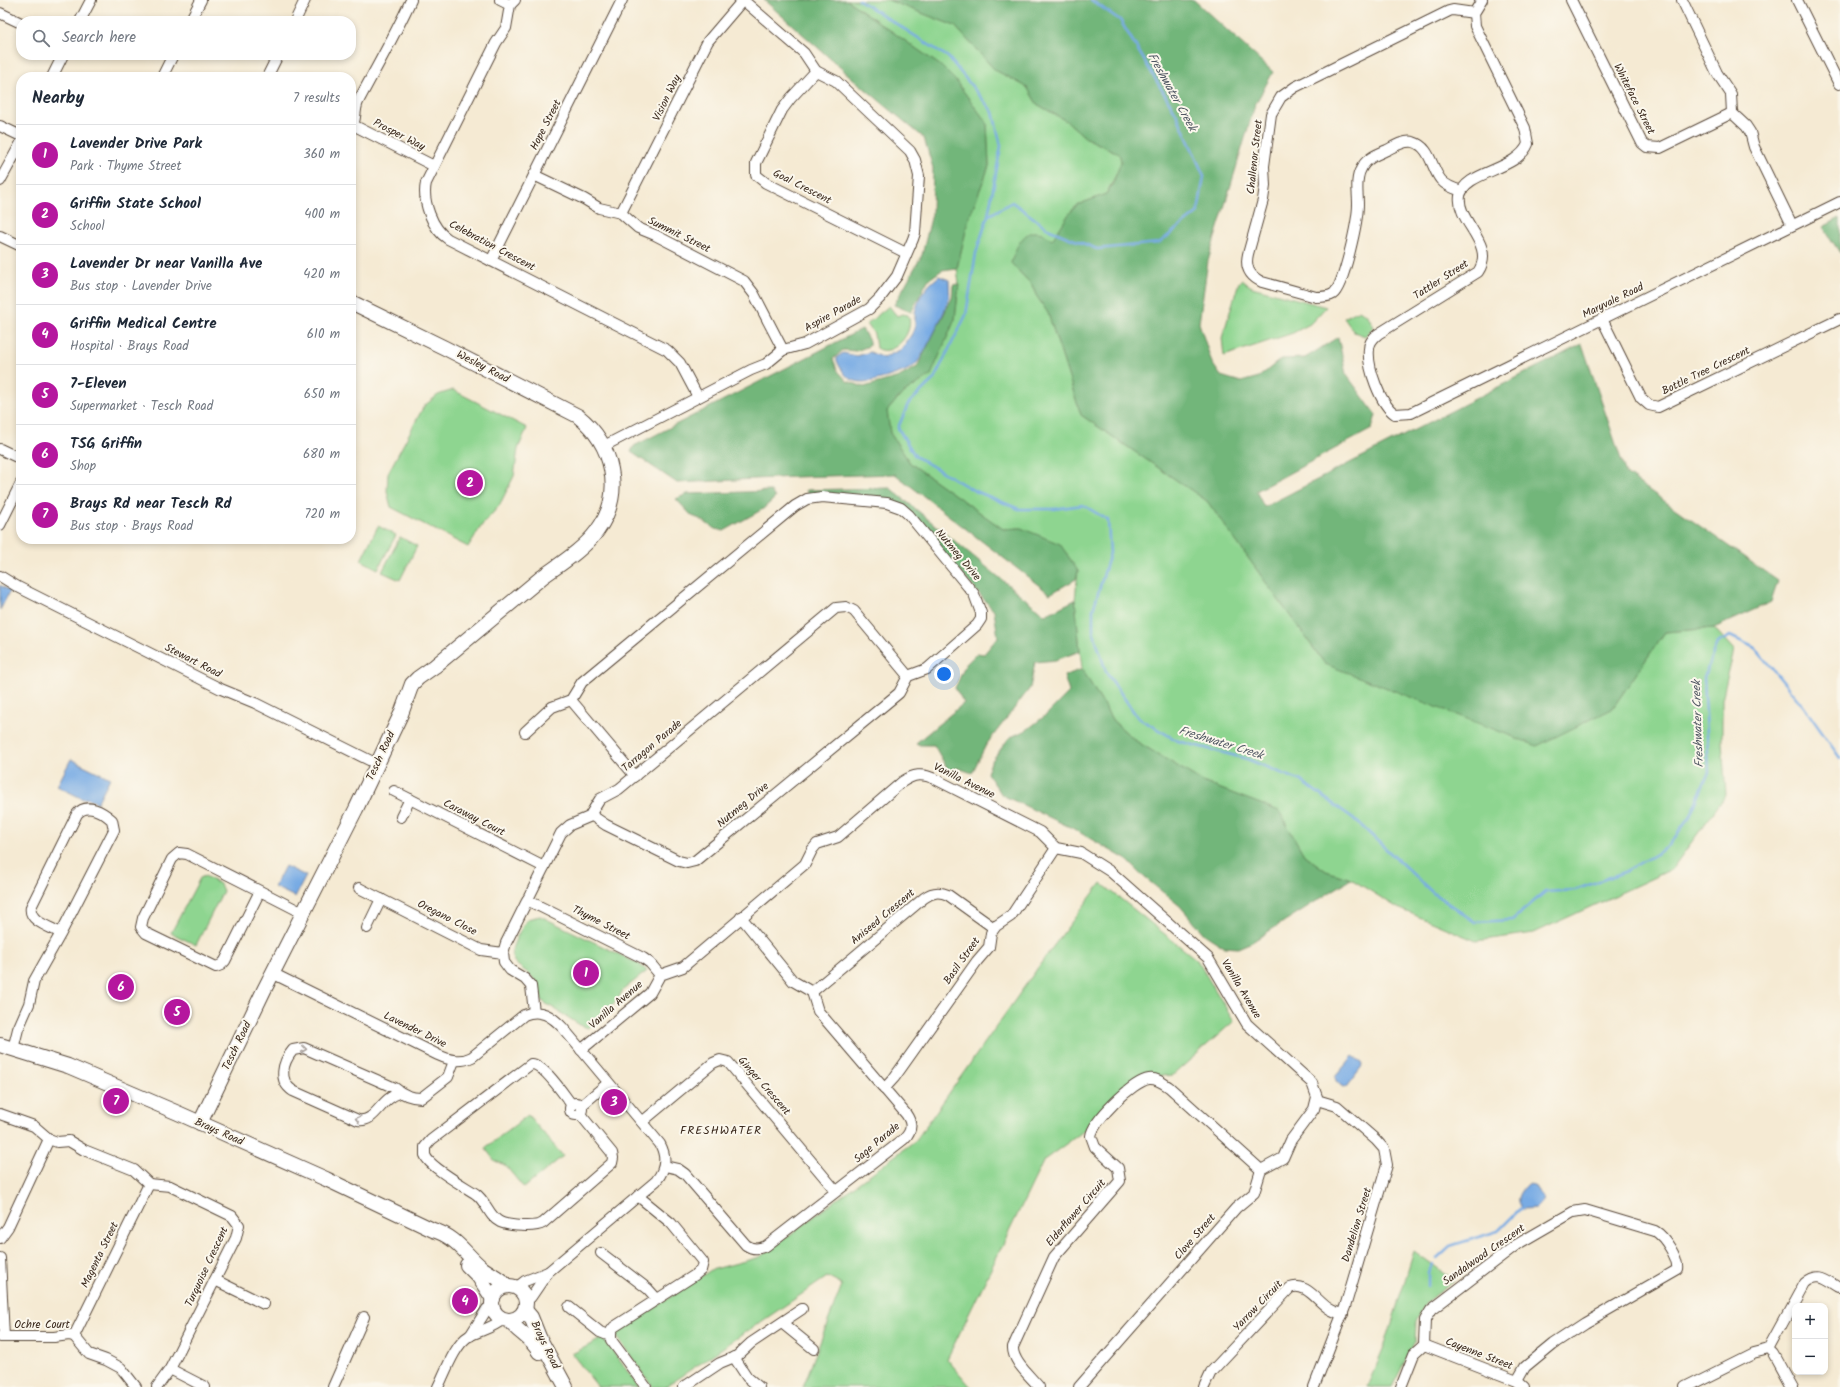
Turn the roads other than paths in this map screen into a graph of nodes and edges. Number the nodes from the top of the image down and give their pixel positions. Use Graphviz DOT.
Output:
graph roads {
  1 [pos="90,0"];
  2 [pos="201,0"];
  3 [pos="305,0"];
  4 [pos="412,0"];
  5 [pos="500,0"];
  6 [pos="622,0"];
  7 [pos="743,0"];
  8 [pos="1482,0"];
  9 [pos="1571,0"];
  10 [pos="1682,0"];
  11 [pos="1797,0"];
  12 [pos="512,2"];
  13 [pos="0,13"];
  14 [pos="1474,13"];
  15 [pos="82,16"];
  16 [pos="193,16"];
  17 [pos="297,16"];
  18 [pos="16,21"];
  19 [pos="60,60"];
  20 [pos="171,60"];
  21 [pos="276,60"];
  22 [pos="816,71"];
  23 [pos="54,72"];
  24 [pos="165,72"];
  25 [pos="270,72"];
  26 [pos="1839,84"];
  27 [pos="356,113"];
  28 [pos="1732,113"];
  29 [pos="0,126"];
  30 [pos="356,129"];
  31 [pos="16,134"];
  32 [pos="16,152"];
  33 [pos="434,166"];
  34 [pos="534,175"];
  35 [pos="0,181"];
  36 [pos="1462,191"];
  37 [pos="1840,202"];
  38 [pos="622,213"];
  39 [pos="1792,224"];
  40 [pos="0,236"];
  41 [pos="16,244"];
  42 [pos="906,253"];
  43 [pos="491,261"];
  44 [pos="356,304"];
  45 [pos="1602,319"];
  46 [pos="1840,319"];
  47 [pos="783,350"];
  48 [pos="698,397"];
  49 [pos="1395,414"];
  50 [pos="604,446"];
  51 [pos="0,448"];
  52 [pos="16,456"];
  53 [pos="16,493"];
  54 [pos="0,525"];
  55 [pos="0,576"];
  56 [pos="908,676"];
  57 [pos="571,700"];
  58 [pos="525,732"];
  59 [pos="377,764"];
  60 [pos="635,776"];
  61 [pos="394,791"];
  62 [pos="410,799"];
  63 [pos="591,815"];
  64 [pos="401,817"];
  65 [pos="1056,848"];
  66 [pos="544,867"];
  67 [pos="359,888"];
  68 [pos="260,891"];
  69 [pos="381,899"];
  70 [pos="527,900"];
  71 [pos="303,913"];
  72 [pos="741,917"];
  73 [pos="367,928"];
  74 [pos="994,928"];
  75 [pos="61,933"];
  76 [pos="503,953"];
  77 [pos="272,973"];
  78 [pos="660,975"];
  79 [pos="812,992"];
  80 [pos="534,1012"];
  81 [pos="6,1047"];
  82 [pos="581,1050"];
  83 [pos="454,1060"];
  84 [pos="382,1083"];
  85 [pos="608,1083"];
  86 [pos="884,1089"];
  87 [pos="400,1093"];
  88 [pos="387,1099"];
  89 [pos="1317,1100"];
  90 [pos="578,1108"];
  91 [pos="0,1114"];
  92 [pos="642,1122"];
  93 [pos="200,1123"];
  94 [pos="49,1139"];
  95 [pos="665,1166"];
  96 [pos="1261,1170"];
  97 [pos="149,1184"];
  98 [pos="836,1191"];
  99 [pos="638,1196"];
  100 [pos="433,1230"];
  101 [pos="0,1238"];
  102 [pos="600,1253"];
  103 [pos="0,1258"];
  104 [pos="548,1272"];
  105 [pos="215,1280"];
  106 [pos="511,1287"];
  107 [pos="1840,1288"];
  108 [pos="657,1299"];
  109 [pos="492,1302"];
  110 [pos="264,1304"];
  111 [pos="526,1306"];
  112 [pos="569,1307"];
  113 [pos="802,1309"];
  114 [pos="1343,1314"];
  115 [pos="364,1317"];
  116 [pos="507,1320"];
  117 [pos="782,1323"];
  118 [pos="74,1336"];
  119 [pos="470,1336"];
  120 [pos="610,1336"];
  121 [pos="2,1337"];
  122 [pos="1424,1345"];
  123 [pos="814,1349"];
  124 [pos="1769,1349"];
  125 [pos="734,1357"];
  126 [pos="170,1369"];
  127 [pos="564,1384"];
  128 [pos="1520,1384"];
  129 [pos="136,1387"];
  130 [pos="156,1387"];
  131 [pos="205,1387"];
  132 [pos="333,1387"];
  133 [pos="438,1387"];
  134 [pos="646,1387"];
  135 [pos="684,1387"];
  136 [pos="759,1387"];
  137 [pos="1039,1387"];
  138 [pos="1079,1387"];
  139 [pos="1204,1387"];
  140 [pos="1314,1387"];
  141 [pos="1401,1387"];
  142 [pos="1685,1387"];
  143 [pos="1792,1387"];
  1 -- 15 [label="street"];
  2 -- 16 [label="street"];
  3 -- 17 [label="street"];
  4 -- 27 [label="street"];
  5 -- 12 [label="street"];
  6 -- 34 [label="street, Hope Street"];
  7 -- 22 [label="street, Aspire Parade"];
  7 -- 38 [label="street, Vision Way"];
  8 -- 14 [label="street"];
  9 -- 28 [label="street, Whiteface Street"];
  10 -- 28 [label="street"];
  11 -- 26 [label="street"];
  12 -- 33 [label="street, Celebration Crescent"];
  13 -- 18 [label="street"];
  14 -- 36 [label="street"];
  14 -- 36 [label="street, Challenor Street"];
  19 -- 23 [label="street"];
  20 -- 24 [label="street"];
  21 -- 25 [label="street"];
  22 -- 42 [label="street, Aspire Parade"];
  22 -- 42 [label="street, Goal Crescent"];
  28 -- 39 [label="street"];
  29 -- 31 [label="street"];
  30 -- 33 [label="street, Prosper Way"];
  32 -- 35 [label="street"];
  33 -- 43 [label="street, Celebration Crescent"];
  34 -- 38 [label="street, Summit Street"];
  34 -- 43 [label="street, Hope Street"];
  36 -- 49 [label="street, Tattler Street"];
  37 -- 39 [label="street, Maryvale Road"];
  38 -- 47 [label="street, Summit Street"];
  39 -- 45 [label="street, Maryvale Road"];
  40 -- 41 [label="street"];
  42 -- 47 [label="street, Aspire Parade"];
  43 -- 48 [label="street, Celebration Crescent"];
  44 -- 50 [label="street, Wesley Road"];
  45 -- 46 [label="street, Bottle Tree Crescent"];
  45 -- 49 [label="street, Maryvale Road"];
  47 -- 48 [label="street, Aspire Parade"];
  48 -- 50 [label="street, Aspire Parade"];
  50 -- 59 [label="street, Tesch Road"];
  51 -- 52 [label="street"];
  53 -- 54 [label="street"];
  55 -- 59 [label="street, Stewart Road"];
  56 -- 57 [label="street, Nutmeg Drive"];
  56 -- 60 [label="street, Tarragon Parade"];
  56 -- 63 [label="street, Nutmeg Drive"];
  57 -- 58 [label="street"];
  57 -- 60 [label="street"];
  59 -- 71 [label="street, Tesch Road"];
  60 -- 63 [label="street, Tarragon Parade"];
  61 -- 62 [label="street, Caraway Court"];
  62 -- 64 [label="street"];
  62 -- 66 [label="street, Caraway Court"];
  63 -- 66 [label="street"];
  65 -- 72 [label="street, Vanilla Avenue"];
  65 -- 74 [label="street"];
  65 -- 89 [label="street, Vanilla Avenue"];
  66 -- 70 [label="street"];
  67 -- 69 [label="street, Oregano Close"];
  68 -- 68 [label="street"];
  68 -- 71 [label="street"];
  69 -- 73 [label="street"];
  69 -- 76 [label="street, Oregano Close"];
  70 -- 76 [label="street"];
  70 -- 78 [label="street, Thyme Street"];
  71 -- 77 [label="street, Tesch Road"];
  72 -- 78 [label="street, Vanilla Avenue"];
  72 -- 79 [label="street"];
  74 -- 79 [label="street, Aniseed Crescent"];
  74 -- 86 [label="street, Basil Street"];
  75 -- 75 [label="street"];
  75 -- 81 [label="street"];
  76 -- 80 [label="street"];
  77 -- 83 [label="street, Lavender Drive"];
  77 -- 93 [label="street, Tesch Road"];
  78 -- 82 [label="street, Vanilla Avenue"];
  79 -- 86 [label="street, Sage Parade"];
  80 -- 82 [label="street"];
  80 -- 83 [label="street, Lavender Drive"];
  81 -- 93 [label="street, Brays Road"];
  82 -- 85 [label="street"];
  83 -- 87 [label="street"];
  84 -- 87 [label="street"];
  84 -- 88 [label="street"];
  88 -- 84 [label="street, one-way"];
  85 -- 90 [label="street"];
  85 -- 92 [label="street"];
  86 -- 98 [label="street, Sage Parade"];
  87 -- 88 [label="street"];
  89 -- 96 [label="street"];
  89 -- 114 [label="street, Dandelion Street"];
  90 -- 90 [label="street"];
  91 -- 94 [label="street"];
  92 -- 95 [label="street"];
  92 -- 98 [label="street, Ginger Crescent"];
  93 -- 100 [label="street, Brays Road"];
  94 -- 97 [label="street"];
  94 -- 101 [label="street"];
  95 -- 98 [label="street, Sage Parade"];
  95 -- 99 [label="street"];
  96 -- 137 [label="street, Elderflower Circuit"];
  96 -- 138 [label="street, Clove Street"];
  97 -- 105 [label="street, Turquoise Crescent"];
  97 -- 118 [label="street, Magenta Street"];
  99 -- 104 [label="street"];
  99 -- 108 [label="street"];
  100 -- 106 [label="street, Brays Road"];
  100 -- 109 [label="street, Brays Road"];
  102 -- 108 [label="street"];
  103 -- 121 [label="street"];
  104 -- 106 [label="street"];
  104 -- 111 [label="street"];
  105 -- 110 [label="street"];
  105 -- 126 [label="street, Turquoise Crescent"];
  106 -- 109 [label="street"];
  106 -- 111 [label="street"];
  107 -- 124 [label="street"];
  108 -- 120 [label="street"];
  109 -- 116 [label="street"];
  109 -- 119 [label="street"];
  111 -- 116 [label="street"];
  111 -- 127 [label="street, Brays Road"];
  112 -- 120 [label="street"];
  113 -- 117 [label="street"];
  114 -- 139 [label="street, Yarrow Circuit"];
  114 -- 140 [label="street, Dandelion Street"];
  115 -- 132 [label="street"];
  116 -- 119 [label="street"];
  116 -- 127 [label="street, Brays Road"];
  117 -- 123 [label="street"];
  117 -- 125 [label="street"];
  118 -- 121 [label="street, Ochre Court"];
  118 -- 129 [label="street, Ochre Court"];
  119 -- 133 [label="street"];
  120 -- 134 [label="street"];
  122 -- 128 [label="street, Cayenne Street"];
  122 -- 128 [label="street, Sandalwood Crescent"];
  122 -- 141 [label="street"];
  124 -- 142 [label="street"];
  124 -- 143 [label="street"];
  125 -- 135 [label="street"];
  125 -- 136 [label="street"];
  126 -- 130 [label="street, Turquoise Crescent"];
  126 -- 131 [label="street"];
}
